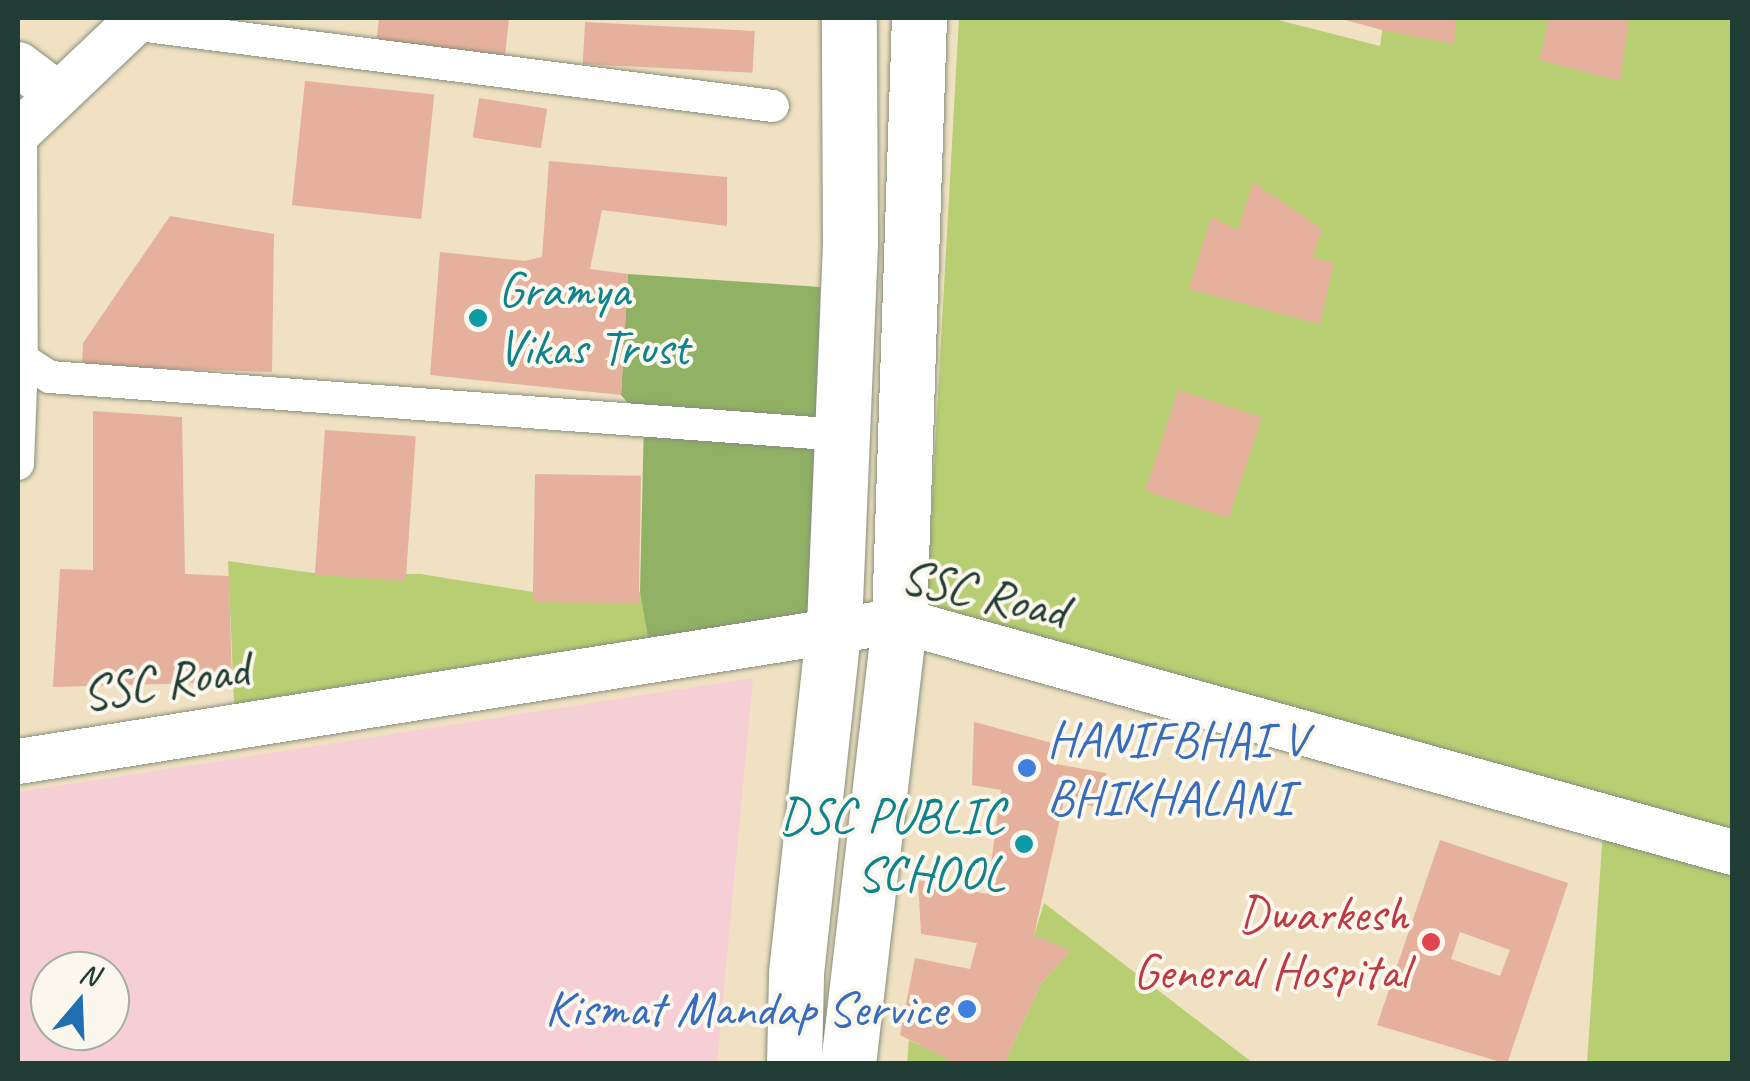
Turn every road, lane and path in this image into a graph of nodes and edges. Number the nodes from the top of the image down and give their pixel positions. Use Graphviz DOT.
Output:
graph roads {
  1 [pos="849,18"];
  2 [pos="919,18"];
  3 [pos="134,21"];
  4 [pos="18,64"];
  5 [pos="58,94"];
  6 [pos="773,106"];
  7 [pos="19,130"];
  8 [pos="22,359"];
  9 [pos="842,436"];
  10 [pos="18,464"];
  11 [pos="900,620"];
  12 [pos="834,626"];
  13 [pos="18,761"];
  14 [pos="1732,852"];
  15 [pos="794,1064"];
  16 [pos="848,1064"];
  1 -- 9 [label="highway"];
  2 -- 11 [label="highway"];
  3 -- 5 [label="main road"];
  3 -- 6 [label="street"];
  4 -- 5 [label="main road"];
  5 -- 7 [label="main road"];
  7 -- 8 [label="street"];
  8 -- 9 [label="street"];
  8 -- 10 [label="street"];
  9 -- 12 [label="highway"];
  11 -- 12 [label="main road, SSC Road"];
  11 -- 14 [label="main road, SSC Road"];
  11 -- 16 [label="highway"];
  12 -- 13 [label="main road, SSC Road"];
  12 -- 15 [label="highway"];
}
